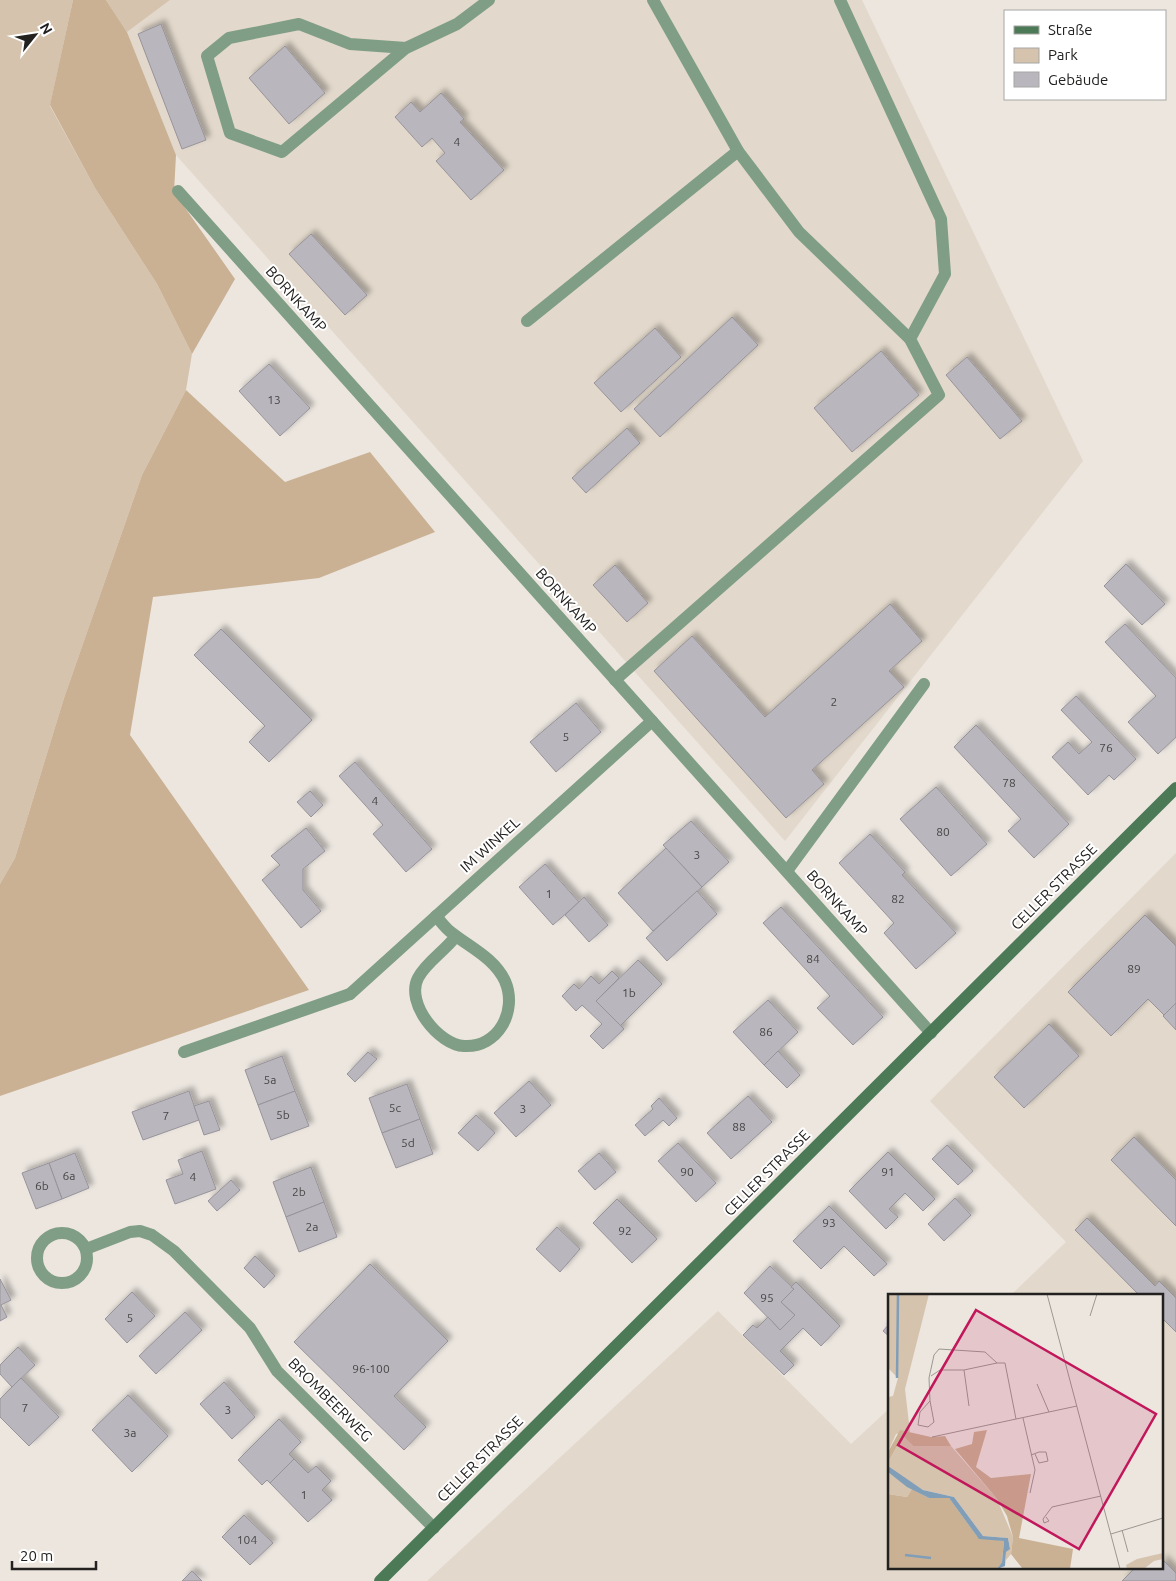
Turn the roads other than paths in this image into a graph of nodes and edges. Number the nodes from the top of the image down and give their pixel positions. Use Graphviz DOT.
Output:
graph roads {
  1 [pos="489,0"];
  2 [pos="652,0"];
  3 [pos="840,0"];
  4 [pos="406,48"];
  5 [pos="738,151"];
  6 [pos="178,191"];
  7 [pos="527,321"];
  8 [pos="910,339"];
  9 [pos="615,680"];
  10 [pos="924,684"];
  11 [pos="652,721"];
  12 [pos="1176,788"];
  13 [pos="787,871"];
  14 [pos="436,916"];
  15 [pos="456,936"];
  16 [pos="931,1033"];
  17 [pos="184,1052"];
  18 [pos="86,1249"];
  19 [pos="434,1528"];
  20 [pos="380,1581"];
  1 -- 4 [label="street"];
  2 -- 5 [label="street"];
  3 -- 8 [label="street"];
  4 -- 4 [label="street"];
  5 -- 7 [label="street"];
  5 -- 8 [label="street"];
  6 -- 9 [label="street, BORNKAMP"];
  8 -- 9 [label="street"];
  9 -- 11 [label="street, BORNKAMP"];
  10 -- 13 [label="street"];
  11 -- 13 [label="street, BORNKAMP"];
  11 -- 14 [label="street, IM WINKEL"];
  12 -- 16 [label="main road, CELLER STRASSE"];
  13 -- 16 [label="street, BORNKAMP"];
  14 -- 15 [label="street"];
  14 -- 17 [label="street, IM WINKEL"];
  15 -- 15 [label="street"];
  16 -- 19 [label="main road, CELLER STRASSE"];
  18 -- 18 [label="street"];
  18 -- 19 [label="street, BROMBEERWEG"];
  19 -- 20 [label="main road, CELLER STRASSE"];
}
